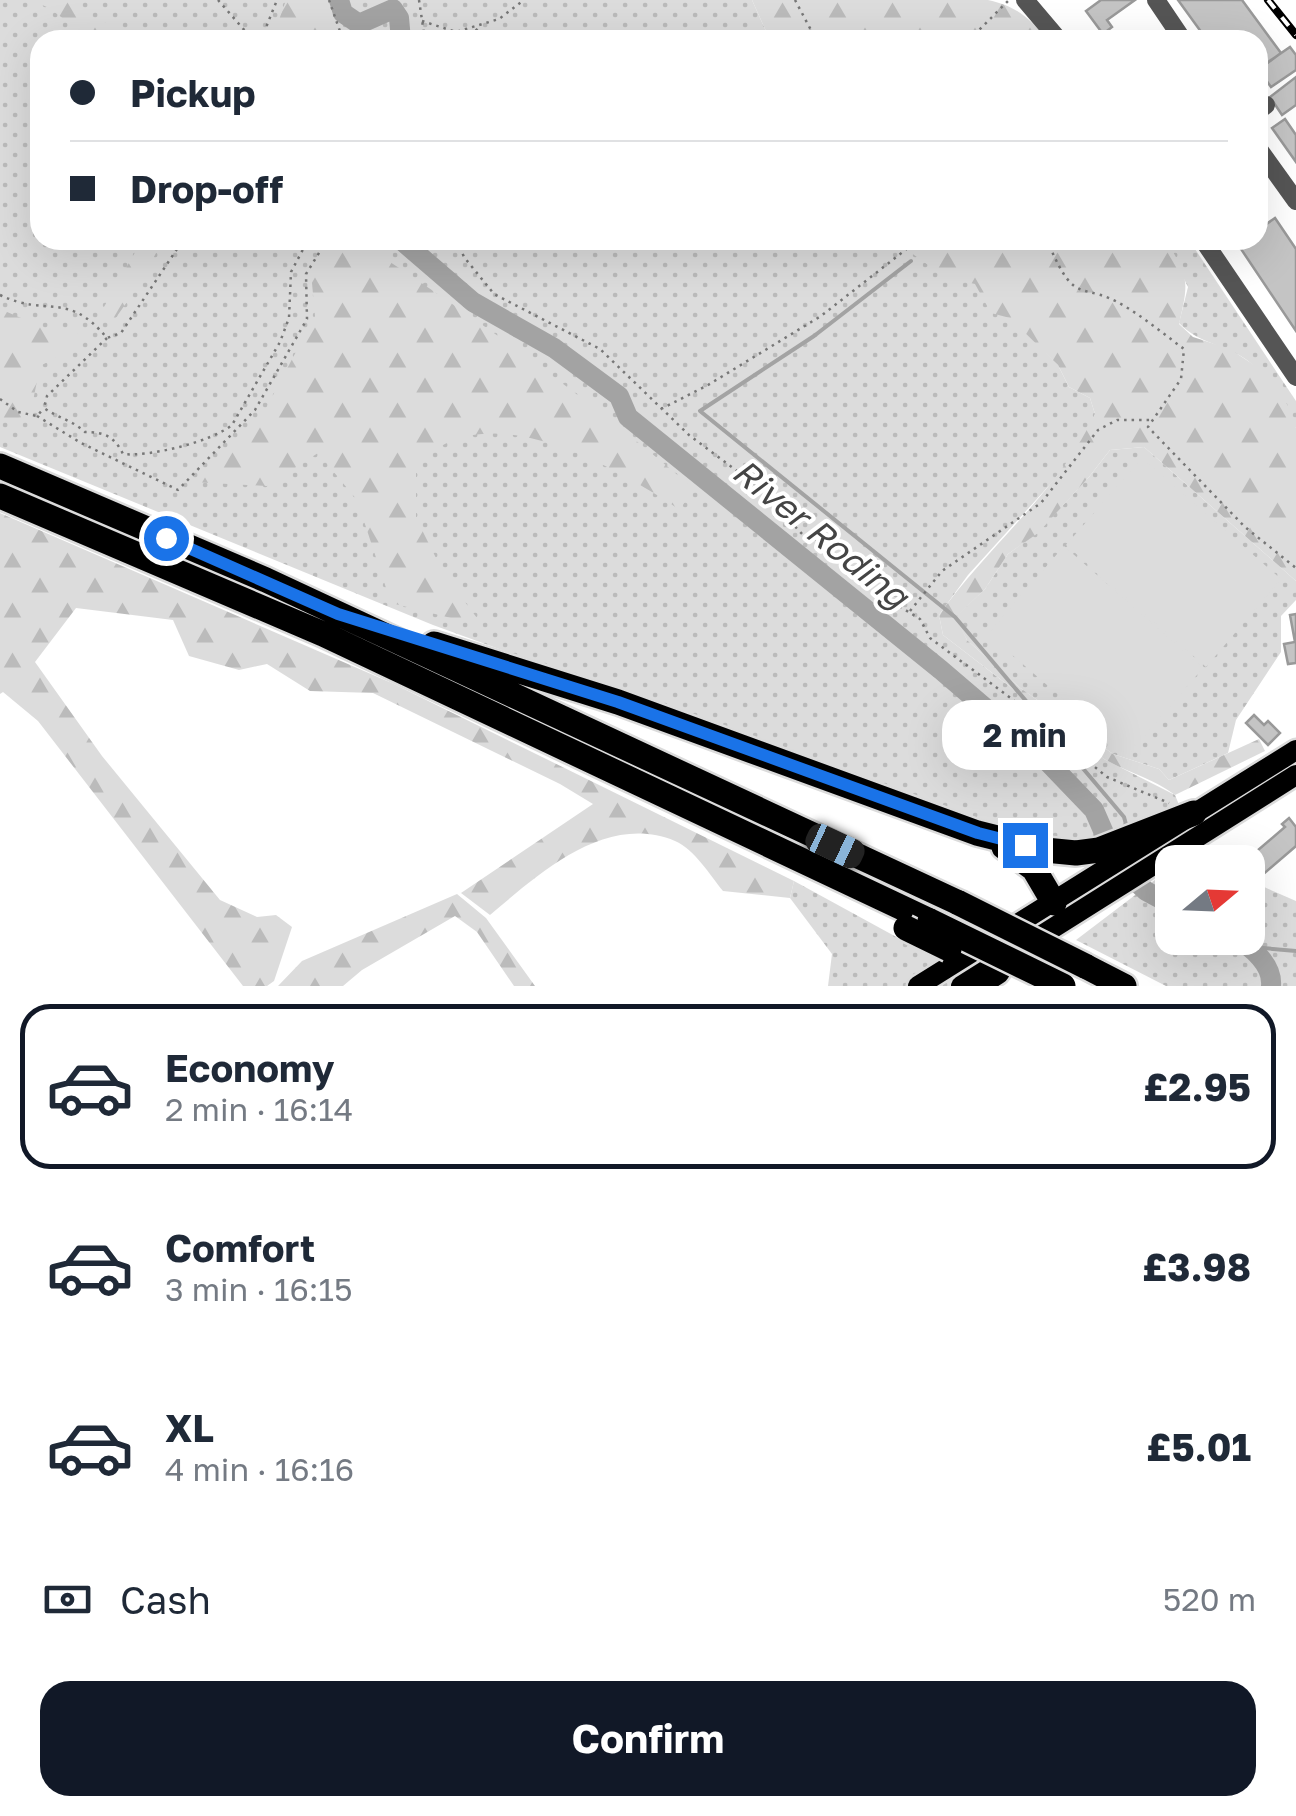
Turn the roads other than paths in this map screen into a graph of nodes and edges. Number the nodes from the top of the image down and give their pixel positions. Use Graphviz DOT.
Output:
graph roads {
  1 [pos="1025,0"];
  2 [pos="1156,0"];
  3 [pos="1050,30"];
  4 [pos="1177,30"];
  5 [pos="1268,178"];
  6 [pos="1296,201"];
  7 [pos="1210,250"];
  8 [pos="1296,377"];
  9 [pos="0,466"];
  10 [pos="0,496"];
  11 [pos="338,614"];
  12 [pos="1296,750"];
  13 [pos="1296,774"];
  14 [pos="1194,813"];
  15 [pos="978,833"];
  16 [pos="1140,850"];
  17 [pos="1101,860"];
  18 [pos="1054,915"];
  19 [pos="918,924"];
  20 [pos="1004,962"];
  21 [pos="918,986"];
  22 [pos="961,986"];
  23 [pos="975,986"];
  24 [pos="1025,986"];
  25 [pos="1063,986"];
  26 [pos="1124,986"];
  1 -- 3 [label="street"];
  2 -- 4 [label="street"];
  5 -- 6 [label="street"];
  7 -- 8 [label="street"];
  9 -- 11 [label="highway"];
  10 -- 19 [label="highway"];
  11 -- 15 [label="highway"];
  11 -- 26 [label="highway, bridge"];
  12 -- 14 [label="main road"];
  13 -- 16 [label="main road"];
  14 -- 16 [label="highway"];
  15 -- 17 [label="highway"];
  15 -- 18 [label="highway"];
  16 -- 17 [label="highway"];
  16 -- 18 [label="main road"];
  17 -- 18 [label="main road"];
  18 -- 20 [label="main road"];
  18 -- 21 [label="main road"];
  19 -- 24 [label="highway, bridge"];
  19 -- 25 [label="highway, bridge"];
  20 -- 22 [label="main road"];
  20 -- 23 [label="highway"];
}
